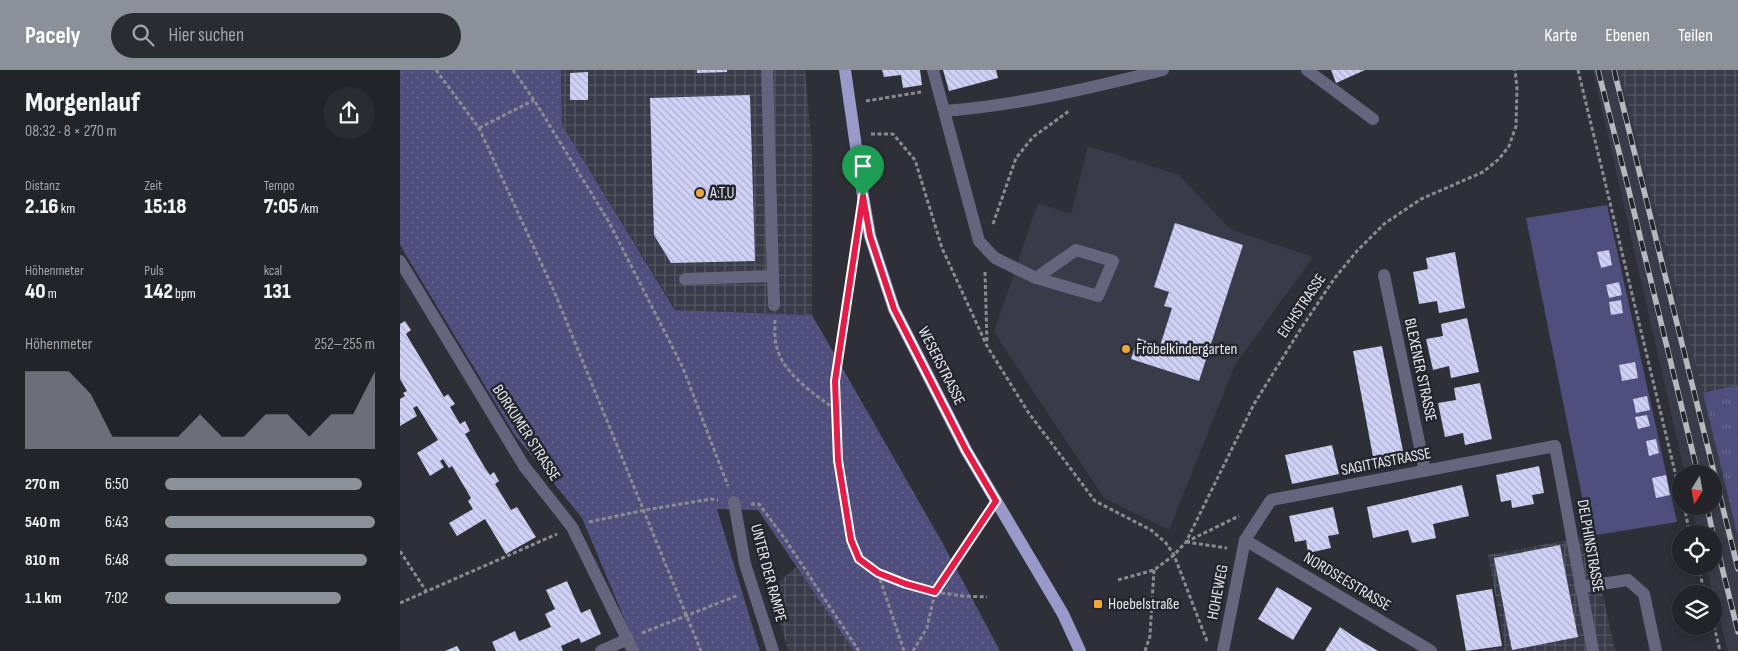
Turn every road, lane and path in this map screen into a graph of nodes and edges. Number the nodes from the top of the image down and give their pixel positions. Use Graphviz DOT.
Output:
graph roads {
  1 [pos="436,70"];
  2 [pos="513,70"];
  3 [pos="767,70"];
  4 [pos="845,70"];
  5 [pos="933,70"];
  6 [pos="1163,70"];
  7 [pos="1307,70"];
  8 [pos="1515,70"];
  9 [pos="1578,70"];
  10 [pos="1087,89"];
  11 [pos="939,90"];
  12 [pos="534,100"];
  13 [pos="850,103"];
  14 [pos="945,111"];
  15 [pos="1373,119"];
  16 [pos="479,128"];
  17 [pos="854,134"];
  18 [pos="855,245"];
  19 [pos="986,249"];
  20 [pos="400,261"];
  21 [pos="1384,275"];
  22 [pos="773,276"];
  23 [pos="1036,278"];
  24 [pos="685,279"];
  25 [pos="774,305"];
  26 [pos="987,346"];
  27 [pos="835,410"];
  28 [pos="1555,446"];
  29 [pos="1673,465"];
  30 [pos="1425,471"];
  31 [pos="1271,500"];
  32 [pos="996,501"];
  33 [pos="734,502"];
  34 [pos="645,510"];
  35 [pos="572,527"];
  36 [pos="1245,540"];
  37 [pos="1186,542"];
  38 [pos="400,551"];
  39 [pos="1174,555"];
  40 [pos="1154,570"];
  41 [pos="878,573"];
  42 [pos="1118,580"];
  43 [pos="1581,587"];
  44 [pos="753,590"];
  45 [pos="426,591"];
  46 [pos="935,592"];
  47 [pos="987,597"];
  48 [pos="400,603"];
  49 [pos="687,615"];
  50 [pos="1716,635"];
  51 [pos="1208,642"];
  52 [pos="630,645"];
  53 [pos="601,651"];
  54 [pos="701,651"];
  55 [pos="773,651"];
  56 [pos="859,651"];
  57 [pos="904,651"];
  58 [pos="913,651"];
  59 [pos="1080,651"];
  60 [pos="1145,651"];
  61 [pos="1223,651"];
  62 [pos="1431,651"];
  63 [pos="1593,651"];
  64 [pos="1656,651"];
  65 [pos="1720,651"];
  1 -- 16 [label="path"];
  2 -- 12 [label="path"];
  3 -- 22 [label="street"];
  4 -- 13 [label="main road, WESERSTRASSE"];
  5 -- 11 [label="street"];
  6 -- 10 [label="street"];
  7 -- 15 [label="street"];
  8 -- 37 [label="path, EICHSTRASSE"];
  9 -- 29 [label="path"];
  10 -- 14 [label="street"];
  10 -- 19 [label="path"];
  11 -- 13 [label="path"];
  11 -- 14 [label="street"];
  12 -- 16 [label="path"];
  12 -- 33 [label="path"];
  13 -- 17 [label="main road, WESERSTRASSE"];
  14 -- 19 [label="street"];
  16 -- 34 [label="path"];
  17 -- 26 [label="path"];
  17 -- 32 [label="main road, WESERSTRASSE"];
  18 -- 27 [label="path"];
  19 -- 23 [label="street"];
  19 -- 26 [label="path"];
  20 -- 35 [label="street, BORKUMER STRASSE"];
  21 -- 30 [label="street, BLEXENER STRASSE"];
  22 -- 24 [label="street"];
  22 -- 25 [label="street"];
  23 -- 23 [label="street"];
  25 -- 27 [label="path"];
  26 -- 39 [label="path"];
  27 -- 41 [label="path"];
  28 -- 30 [label="street, SAGITTASTRASSE"];
  28 -- 43 [label="street, DELPHINSTRASSE"];
  30 -- 31 [label="street, SAGITTASTRASSE"];
  31 -- 36 [label="street"];
  31 -- 37 [label="path"];
  32 -- 46 [label="path"];
  32 -- 59 [label="main road, WESERSTRASSE"];
  33 -- 34 [label="path"];
  33 -- 44 [label="street, UNTER DER RAMPE"];
  33 -- 56 [label="path"];
  34 -- 35 [label="path"];
  34 -- 49 [label="path"];
  35 -- 45 [label="path"];
  35 -- 52 [label="street, BORKUMER STRASSE"];
  36 -- 37 [label="path"];
  36 -- 61 [label="street, HOHEWEG"];
  36 -- 62 [label="street, NORDSEESTRASSE"];
  37 -- 39 [label="path, EICHSTRASSE"];
  38 -- 45 [label="path"];
  39 -- 40 [label="path, EICHSTRASSE"];
  39 -- 51 [label="path"];
  40 -- 42 [label="path, EICHSTRASSE"];
  40 -- 60 [label="path"];
  41 -- 46 [label="path"];
  41 -- 57 [label="path"];
  43 -- 63 [label="street, DELPHINSTRASSE"];
  43 -- 64 [label="street"];
  44 -- 49 [label="path"];
  44 -- 55 [label="street, UNTER DER RAMPE"];
  45 -- 48 [label="path"];
  46 -- 47 [label="path"];
  46 -- 58 [label="path"];
  49 -- 52 [label="path"];
  49 -- 54 [label="path"];
  50 -- 65 [label="path"];
  52 -- 53 [label="street"];
}
